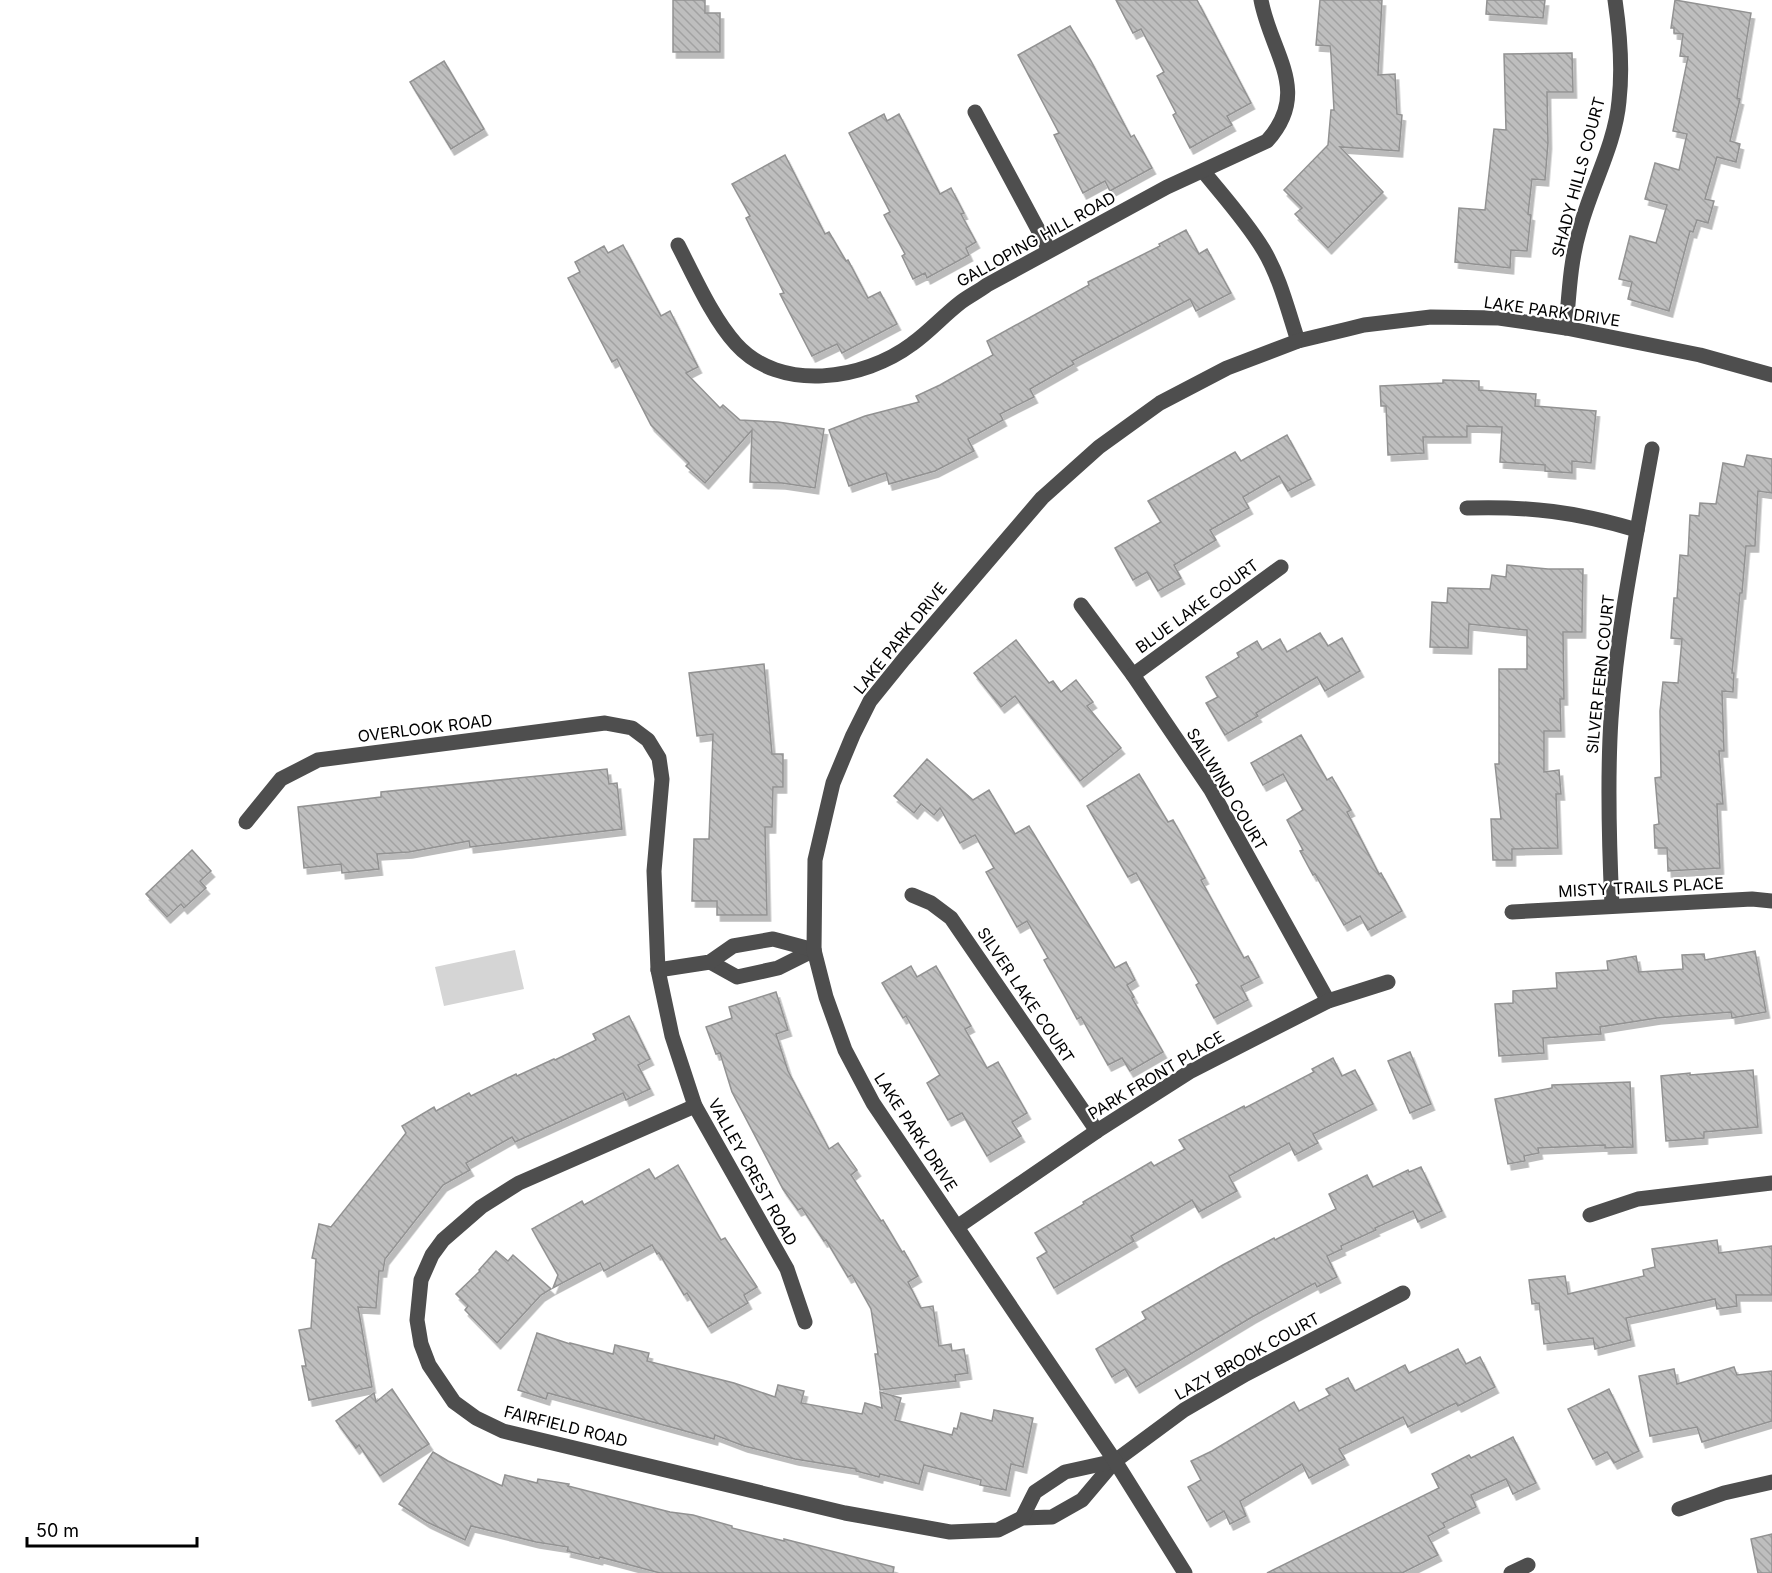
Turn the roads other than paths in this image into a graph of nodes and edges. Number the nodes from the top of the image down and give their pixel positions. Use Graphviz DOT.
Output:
graph roads {
  1 [pos="1261,0"];
  2 [pos="1615,0"];
  3 [pos="975,112"];
  4 [pos="1203,171"];
  5 [pos="678,245"];
  6 [pos="1049,250"];
  7 [pos="1566,328"];
  8 [pos="1298,341"];
  9 [pos="1772,375"];
  10 [pos="1652,448"];
  11 [pos="1467,508"];
  12 [pos="1637,530"];
  13 [pos="1281,567"];
  14 [pos="1081,605"];
  15 [pos="1133,675"];
  16 [pos="632,728"];
  17 [pos="246,822"];
  18 [pos="912,895"];
  19 [pos="1772,901"];
  20 [pos="1612,906"];
  21 [pos="1512,912"];
  22 [pos="814,950"];
  23 [pos="710,962"];
  24 [pos="658,970"];
  25 [pos="1388,982"];
  26 [pos="1328,1001"];
  27 [pos="695,1106"];
  28 [pos="1097,1131"];
  29 [pos="1772,1183"];
  30 [pos="1590,1215"];
  31 [pos="957,1227"];
  32 [pos="1403,1293"];
  33 [pos="805,1322"];
  34 [pos="1115,1461"];
  35 [pos="1772,1482"];
  36 [pos="1679,1509"];
  37 [pos="1022,1518"];
  38 [pos="1528,1565"];
  39 [pos="1185,1573"];
  40 [pos="1511,1573"];
  1 -- 4 [label="street, GALLOPING HILL ROAD"];
  2 -- 7 [label="street, SHADY HILLS COURT"];
  3 -- 6 [label="street"];
  4 -- 6 [label="street, GALLOPING HILL ROAD"];
  4 -- 8 [label="street"];
  5 -- 6 [label="street, GALLOPING HILL ROAD"];
  7 -- 8 [label="street, LAKE PARK DRIVE"];
  7 -- 9 [label="street, LAKE PARK DRIVE"];
  8 -- 22 [label="street, LAKE PARK DRIVE"];
  10 -- 12 [label="street, SILVER FERN COURT"];
  11 -- 12 [label="street"];
  12 -- 20 [label="street, SILVER FERN COURT"];
  13 -- 15 [label="street, BLUE LAKE COURT"];
  14 -- 15 [label="street, SAILWIND COURT"];
  15 -- 26 [label="street, SAILWIND COURT"];
  16 -- 17 [label="street, OVERLOOK ROAD"];
  16 -- 24 [label="street, VALLEY CREST ROAD"];
  18 -- 28 [label="street, SILVER LAKE COURT"];
  19 -- 20 [label="street, MISTY TRAILS PLACE"];
  20 -- 21 [label="street, MISTY TRAILS PLACE"];
  22 -- 23 [label="street"];
  22 -- 23 [label="street"];
  22 -- 31 [label="street, LAKE PARK DRIVE"];
  23 -- 24 [label="street"];
  24 -- 27 [label="street, VALLEY CREST ROAD"];
  25 -- 26 [label="street, PARK FRONT PLACE"];
  26 -- 28 [label="street, PARK FRONT PLACE"];
  27 -- 33 [label="street, VALLEY CREST ROAD"];
  27 -- 37 [label="street, FAIRFIELD ROAD"];
  28 -- 31 [label="street, PARK FRONT PLACE"];
  29 -- 30 [label="street"];
  31 -- 34 [label="street, LAKE PARK DRIVE"];
  32 -- 34 [label="street, LAZY BROOK COURT"];
  34 -- 37 [label="street, FAIRFIELD ROAD"];
  34 -- 37 [label="street"];
  34 -- 39 [label="street, LAKE PARK DRIVE"];
  35 -- 36 [label="street"];
  38 -- 40 [label="street"];
}
